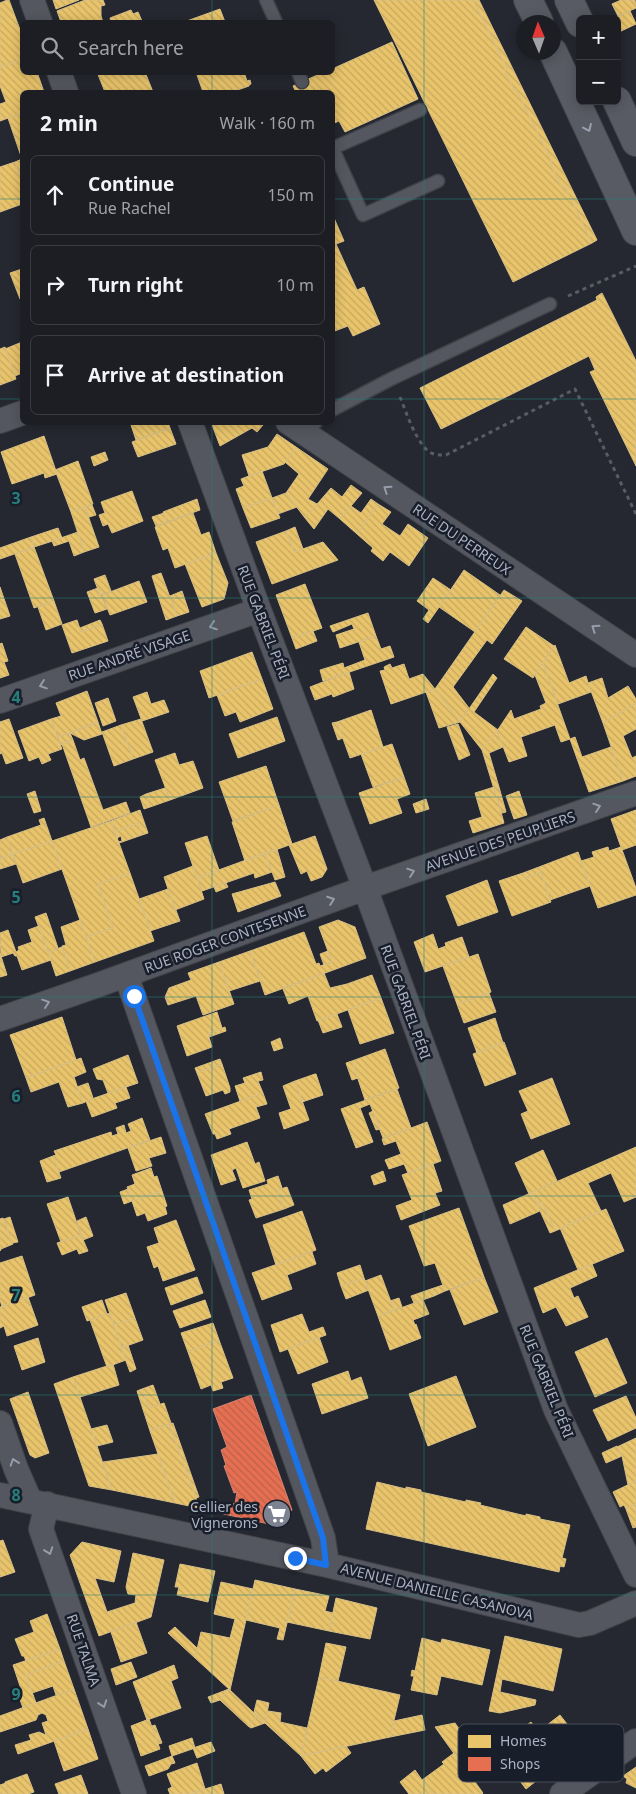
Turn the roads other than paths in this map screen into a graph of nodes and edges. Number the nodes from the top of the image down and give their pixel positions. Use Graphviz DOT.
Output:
graph roads {
  1 [pos="32,0"];
  2 [pos="266,0"];
  3 [pos="528,0"];
  4 [pos="569,0"];
  5 [pos="536,15"];
  6 [pos="576,15"];
  7 [pos="39,20"];
  8 [pos="275,20"];
  9 [pos="557,60"];
  10 [pos="60,75"];
  11 [pos="65,90"];
  12 [pos="619,105"];
  13 [pos="420,110"];
  14 [pos="636,142"];
  15 [pos="335,147"];
  16 [pos="335,152"];
  17 [pos="438,181"];
  18 [pos="636,231"];
  19 [pos="550,304"];
  20 [pos="335,408"];
  21 [pos="20,414"];
  22 [pos="0,421"];
  23 [pos="191,425"];
  24 [pos="303,426"];
  25 [pos="259,610"];
  26 [pos="636,655"];
  27 [pos="0,700"];
  28 [pos="636,793"];
  29 [pos="365,888"];
  30 [pos="126,975"];
  31 [pos="0,1018"];
  32 [pos="0,1423"];
  33 [pos="0,1495"];
  34 [pos="38,1502"];
  35 [pos="326,1565"];
  36 [pos="636,1575"];
  37 [pos="636,1603"];
  38 [pos="636,1740"];
  39 [pos="624,1749"];
  40 [pos="578,1782"];
  41 [pos="134,1794"];
  42 [pos="562,1794"];
  1 -- 7 [label="street"];
  2 -- 8 [label="lane"];
  3 -- 5 [label="street"];
  4 -- 6 [label="street"];
  9 -- 18 [label="street, one-way"];
  10 -- 11 [label="street"];
  12 -- 14 [label="street"];
  13 -- 15 [label="lane"];
  16 -- 17 [label="lane"];
  19 -- 20 [label="lane"];
  21 -- 22 [label="street"];
  23 -- 25 [label="street, RUE GABRIEL PÉRI"];
  26 -- 24 [label="street, RUE DU PERREUX, one-way"];
  25 -- 27 [label="street, RUE ANDRÉ VISAGE, one-way"];
  25 -- 29 [label="street, RUE GABRIEL PÉRI"];
  29 -- 28 [label="street, AVENUE DES PEUPLIERS, one-way"];
  30 -- 29 [label="street, RUE ROGER CONTESENNE, one-way"];
  29 -- 36 [label="street, RUE GABRIEL PÉRI"];
  31 -- 30 [label="street, RUE ROGER CONTESENNE, one-way"];
  30 -- 35 [label="street"];
  34 -- 32 [label="street, one-way"];
  33 -- 34 [label="street, AVENUE DANIELLE CASANOVA"];
  34 -- 35 [label="street, AVENUE DANIELLE CASANOVA"];
  34 -- 41 [label="street, RUE TALMA, one-way"];
  35 -- 37 [label="street, AVENUE DANIELLE CASANOVA"];
  38 -- 39 [label="street"];
  40 -- 42 [label="street"];
}
